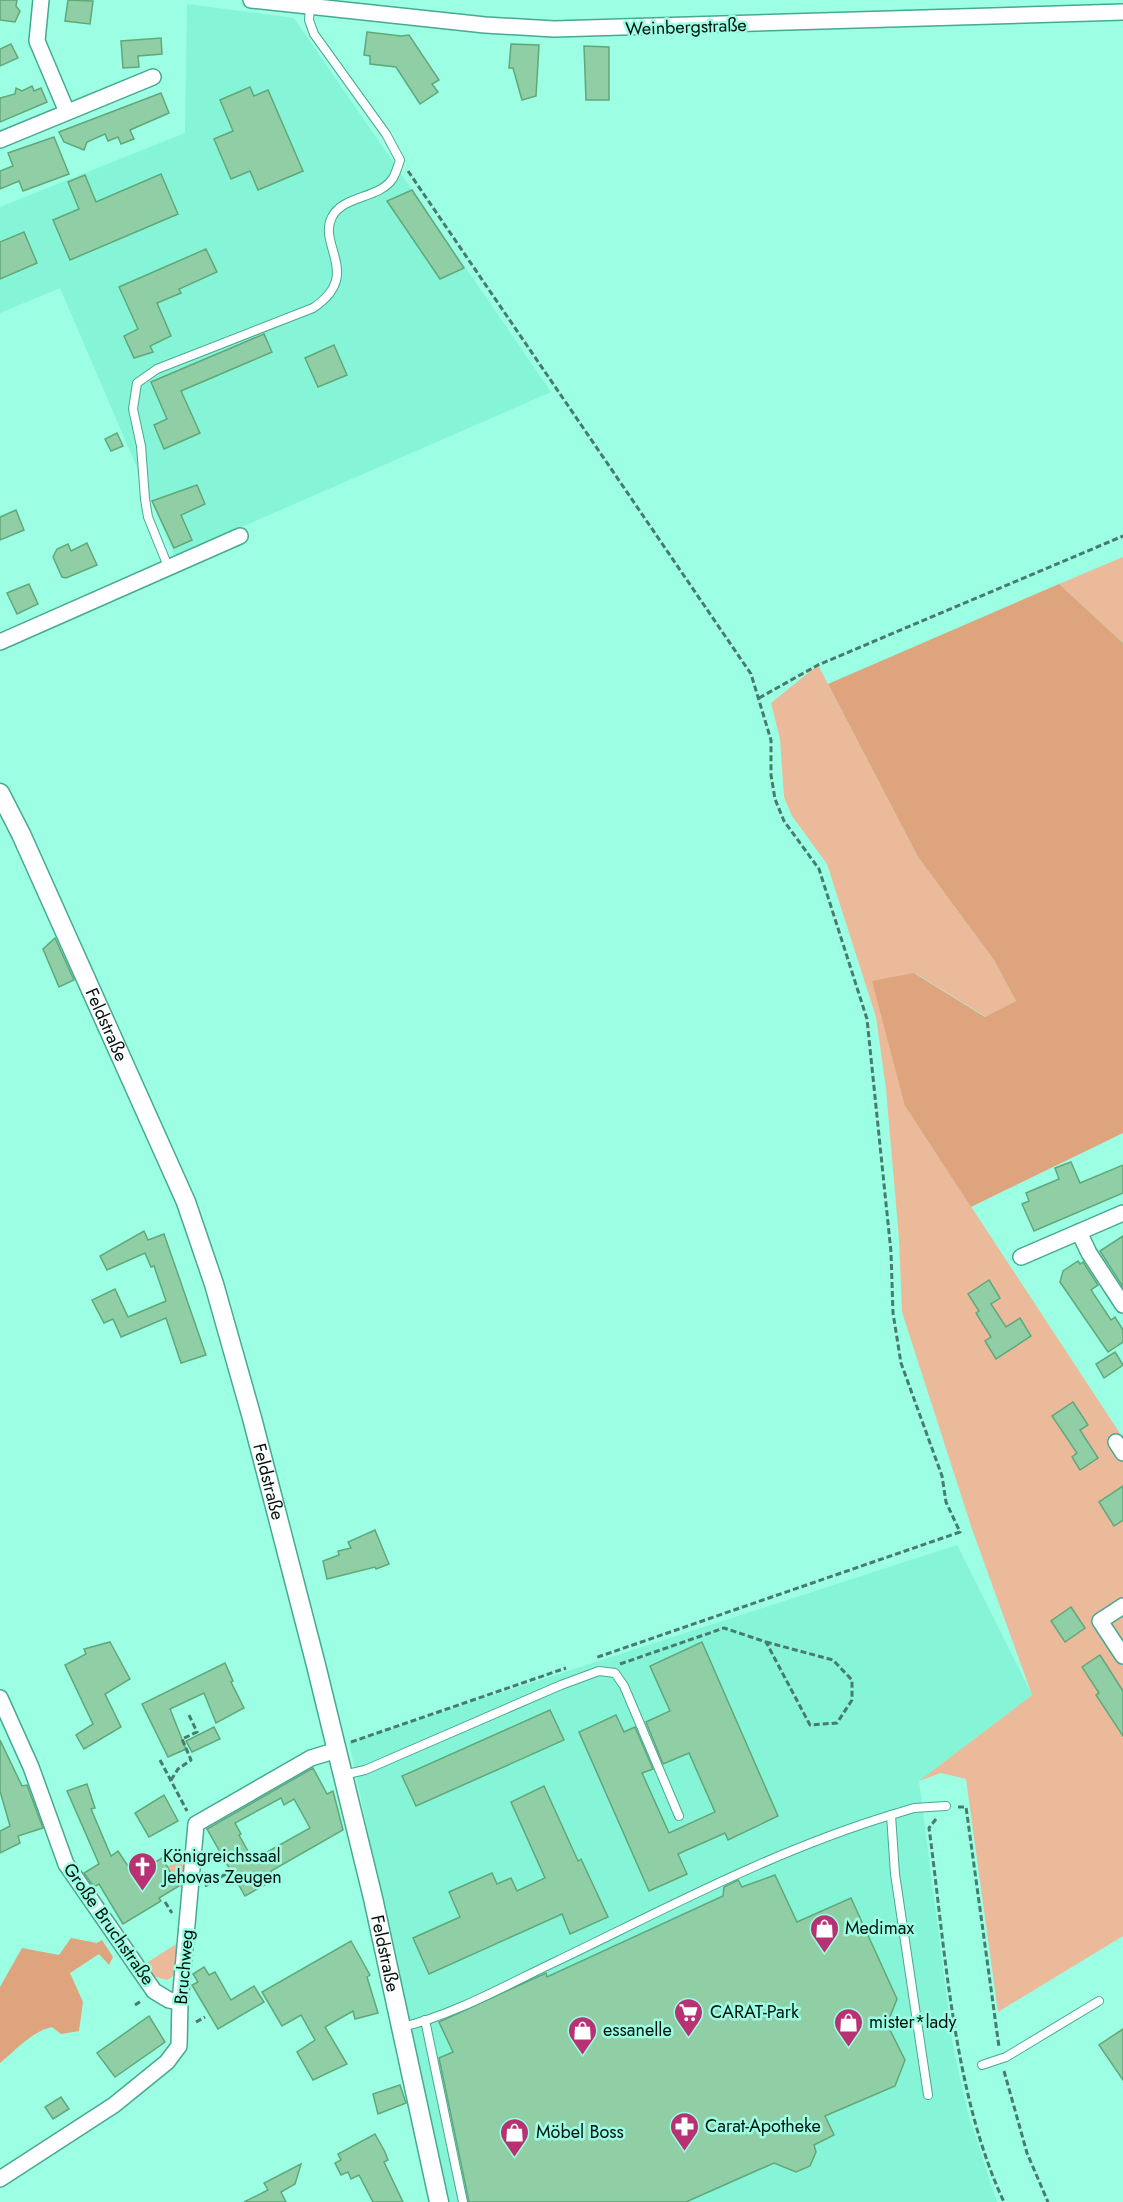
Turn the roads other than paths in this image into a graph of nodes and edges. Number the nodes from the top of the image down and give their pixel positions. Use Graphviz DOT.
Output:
graph roads {
  1 [pos="41,0"];
  2 [pos="251,0"];
  3 [pos="310,7"];
  4 [pos="1123,12"];
  5 [pos="153,77"];
  6 [pos="67,112"];
  7 [pos="0,140"];
  8 [pos="240,536"];
  9 [pos="169,568"];
  10 [pos="0,642"];
  11 [pos="0,793"];
  12 [pos="1123,1213"];
  13 [pos="1079,1232"];
  14 [pos="1021,1257"];
  15 [pos="1123,1305"];
  16 [pos="1123,1606"];
  17 [pos="1123,1656"];
  18 [pos="0,1698"];
  19 [pos="343,1746"];
  20 [pos="343,1775"];
  21 [pos="946,1806"];
  22 [pos="891,1815"];
  23 [pos="679,1816"];
  24 [pos="1099,2001"];
  25 [pos="180,2002"];
  26 [pos="425,2020"];
  27 [pos="402,2027"];
  28 [pos="982,2065"];
  29 [pos="928,2095"];
  30 [pos="0,2179"];
  31 [pos="439,2202"];
  32 [pos="464,2202"];
  1 -- 6 [label="street"];
  2 -- 3 [label="street, Weinbergstraße"];
  3 -- 4 [label="street, Weinbergstraße"];
  3 -- 9 [label="lane"];
  5 -- 6 [label="street"];
  6 -- 7 [label="street"];
  8 -- 9 [label="street"];
  9 -- 10 [label="street"];
  11 -- 19 [label="street, Feldstraße"];
  12 -- 13 [label="street"];
  13 -- 14 [label="street"];
  13 -- 15 [label="street"];
  16 -- 17 [label="street"];
  18 -- 25 [label="street, Große Bruchstraße"];
  19 -- 20 [label="street, Feldstraße"];
  19 -- 25 [label="street, Bruchweg"];
  20 -- 23 [label="lane"];
  20 -- 27 [label="street, Feldstraße"];
  21 -- 22 [label="lane"];
  22 -- 26 [label="lane"];
  22 -- 29 [label="lane"];
  24 -- 28 [label="lane"];
  25 -- 30 [label="street, Bruchweg"];
  26 -- 27 [label="lane"];
  26 -- 32 [label="lane"];
  27 -- 31 [label="street, Feldstraße"];
}
